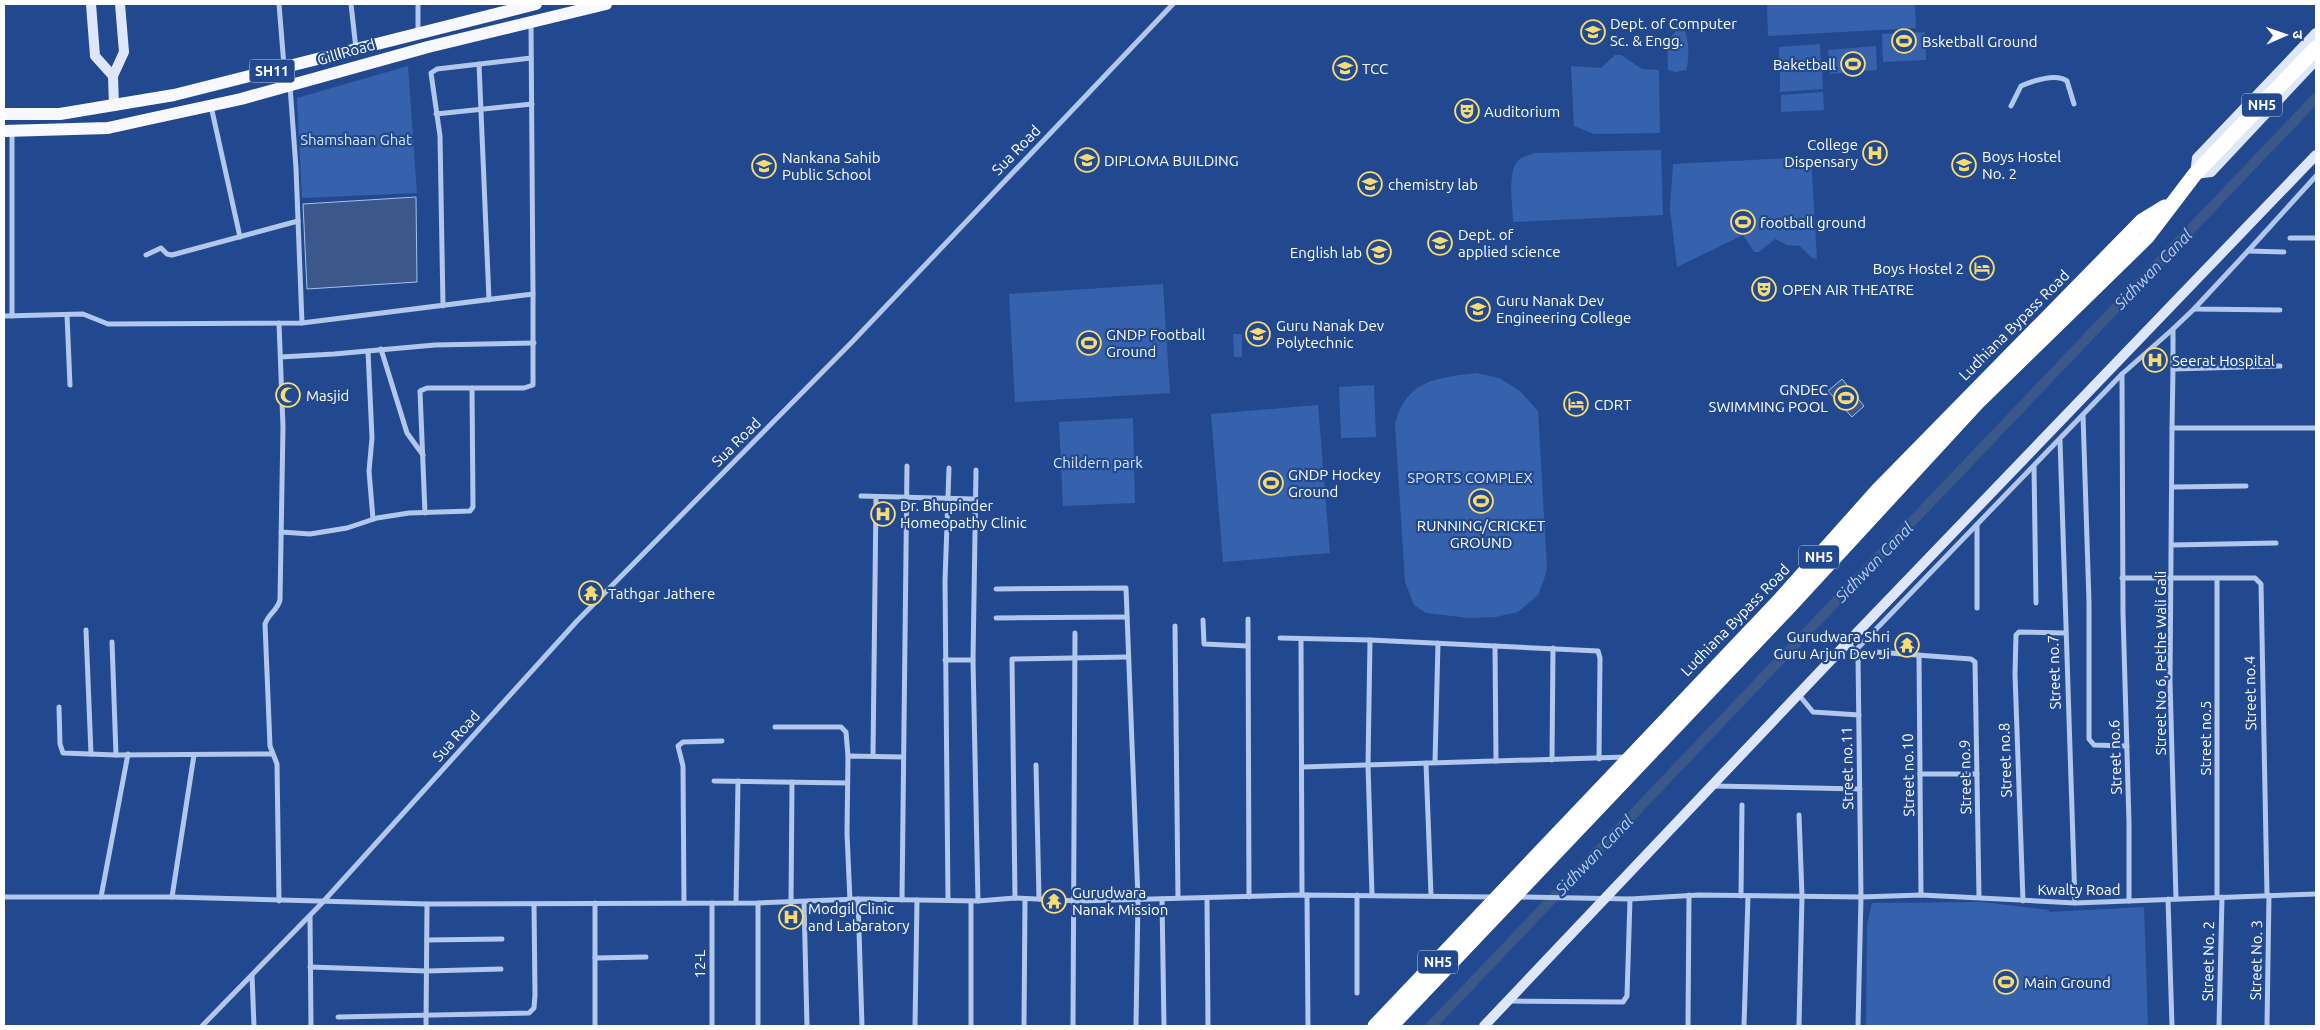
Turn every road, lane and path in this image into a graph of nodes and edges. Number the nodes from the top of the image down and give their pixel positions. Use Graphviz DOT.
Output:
graph roads {
  1 [pos="91,4"];
  2 [pos="120,4"];
  3 [pos="279,4"];
  4 [pos="351,4"];
  5 [pos="418,4"];
  6 [pos="536,4"];
  7 [pos="606,4"];
  8 [pos="1173,4"];
  9 [pos="531,21"];
  10 [pos="2316,32"];
  11 [pos="418,33"];
  12 [pos="2316,48"];
  13 [pos="356,49"];
  14 [pos="531,58"];
  15 [pos="2316,60"];
  16 [pos="479,64"];
  17 [pos="284,68"];
  18 [pos="113,76"];
  19 [pos="290,86"];
  20 [pos="532,104"];
  21 [pos="2074,104"];
  22 [pos="211,105"];
  23 [pos="114,106"];
  24 [pos="2012,106"];
  25 [pos="482,110"];
  26 [pos="4,114"];
  27 [pos="436,114"];
  28 [pos="6,132"];
  29 [pos="2316,155"];
  30 [pos="2195,174"];
  31 [pos="2316,176"];
  32 [pos="2170,204"];
  33 [pos="298,221"];
  34 [pos="240,237"];
  35 [pos="2290,238"];
  36 [pos="2316,238"];
  37 [pos="2248,252"];
  38 [pos="2284,252"];
  39 [pos="146,255"];
  40 [pos="534,294"];
  41 [pos="489,300"];
  42 [pos="443,306"];
  43 [pos="2194,309"];
  44 [pos="2280,310"];
  45 [pos="68,315"];
  46 [pos="4,316"];
  47 [pos="12,316"];
  48 [pos="279,323"];
  49 [pos="302,323"];
  50 [pos="2173,329"];
  51 [pos="534,343"];
  52 [pos="381,349"];
  53 [pos="368,350"];
  54 [pos="281,357"];
  55 [pos="2280,366"];
  56 [pos="2173,369"];
  57 [pos="2122,374"];
  58 [pos="70,385"];
  59 [pos="472,388"];
  60 [pos="2083,415"];
  61 [pos="2172,428"];
  62 [pos="2316,428"];
  63 [pos="2060,440"];
  64 [pos="423,455"];
  65 [pos="907,466"];
  66 [pos="2034,466"];
  67 [pos="949,468"];
  68 [pos="976,470"];
  69 [pos="2246,486"];
  70 [pos="2173,487"];
  71 [pos="861,496"];
  72 [pos="876,497"];
  73 [pos="906,497"];
  74 [pos="948,498"];
  75 [pos="974,499"];
  76 [pos="426,513"];
  77 [pos="373,519"];
  78 [pos="1977,525"];
  79 [pos="281,532"];
  80 [pos="2276,544"];
  81 [pos="2172,545"];
  82 [pos="2122,578"];
  83 [pos="2171,579"];
  84 [pos="2217,580"];
  85 [pos="996,589"];
  86 [pos="2036,603"];
  87 [pos="1977,608"];
  88 [pos="1126,617"];
  89 [pos="996,618"];
  90 [pos="1248,619"];
  91 [pos="1203,620"];
  92 [pos="1175,626"];
  93 [pos="86,630"];
  94 [pos="1075,633"];
  95 [pos="2065,633"];
  96 [pos="1280,638"];
  97 [pos="1301,639"];
  98 [pos="1370,640"];
  99 [pos="112,642"];
  100 [pos="1848,642"];
  101 [pos="1438,643"];
  102 [pos="1248,646"];
  103 [pos="1495,646"];
  104 [pos="1553,648"];
  105 [pos="1856,653"];
  106 [pos="1919,656"];
  107 [pos="1128,657"];
  108 [pos="1075,658"];
  109 [pos="945,660"];
  110 [pos="973,660"];
  111 [pos="1799,695"];
  112 [pos="59,707"];
  113 [pos="1859,715"];
  114 [pos="775,726"];
  115 [pos="722,741"];
  116 [pos="2127,746"];
  117 [pos="91,754"];
  118 [pos="128,754"];
  119 [pos="271,754"];
  120 [pos="116,755"];
  121 [pos="194,755"];
  122 [pos="848,756"];
  123 [pos="873,756"];
  124 [pos="902,757"];
  125 [pos="1629,757"];
  126 [pos="1598,759"];
  127 [pos="1552,760"];
  128 [pos="1496,761"];
  129 [pos="1435,762"];
  130 [pos="1426,763"];
  131 [pos="1036,765"];
  132 [pos="1368,765"];
  133 [pos="1302,767"];
  134 [pos="1920,774"];
  135 [pos="1977,774"];
  136 [pos="714,781"];
  137 [pos="738,781"];
  138 [pos="792,782"];
  139 [pos="847,783"];
  140 [pos="1713,786"];
  141 [pos="1860,789"];
  142 [pos="1742,805"];
  143 [pos="1799,816"];
  144 [pos="2268,894"];
  145 [pos="2316,894"];
  146 [pos="1304,895"];
  147 [pos="1357,895"];
  148 [pos="1372,895"];
  149 [pos="1689,895"];
  150 [pos="1921,895"];
  151 [pos="1431,896"];
  152 [pos="1740,896"];
  153 [pos="1748,896"];
  154 [pos="1802,896"];
  155 [pos="1979,896"];
  156 [pos="4,897"];
  157 [pos="101,897"];
  158 [pos="172,897"];
  159 [pos="1513,897"];
  160 [pos="1861,897"];
  161 [pos="2220,897"];
  162 [pos="1015,898"];
  163 [pos="1178,898"];
  164 [pos="1207,898"];
  165 [pos="1249,898"];
  166 [pos="1608,898"];
  167 [pos="1025,899"];
  168 [pos="1039,899"];
  169 [pos="1138,899"];
  170 [pos="1162,899"];
  171 [pos="1630,899"];
  172 [pos="2168,899"];
  173 [pos="2176,899"];
  174 [pos="858,900"];
  175 [pos="902,900"];
  176 [pos="917,900"];
  177 [pos="948,900"];
  178 [pos="1075,900"];
  179 [pos="279,901"];
  180 [pos="850,901"];
  181 [pos="974,901"];
  182 [pos="2023,901"];
  183 [pos="2129,901"];
  184 [pos="791,902"];
  185 [pos="804,902"];
  186 [pos="322,903"];
  187 [pos="595,903"];
  188 [pos="684,903"];
  189 [pos="712,903"];
  190 [pos="736,903"];
  191 [pos="758,903"];
  192 [pos="2075,903"];
  193 [pos="427,904"];
  194 [pos="534,904"];
  195 [pos="310,916"];
  196 [pos="502,939"];
  197 [pos="427,940"];
  198 [pos="646,957"];
  199 [pos="595,958"];
  200 [pos="310,967"];
  201 [pos="501,969"];
  202 [pos="427,970"];
  203 [pos="252,975"];
  204 [pos="1357,994"];
  205 [pos="1508,1001"];
  206 [pos="426,1014"];
  207 [pos="338,1018"];
  208 [pos="202,1026"];
  209 [pos="254,1026"];
  210 [pos="311,1026"];
  211 [pos="426,1026"];
  212 [pos="595,1026"];
  213 [pos="712,1026"];
  214 [pos="758,1026"];
  215 [pos="807,1026"];
  216 [pos="862,1026"];
  217 [pos="915,1026"];
  218 [pos="971,1026"];
  219 [pos="1024,1026"];
  220 [pos="1073,1026"];
  221 [pos="1136,1026"];
  222 [pos="1164,1026"];
  223 [pos="1208,1026"];
  224 [pos="1308,1026"];
  225 [pos="1375,1026"];
  226 [pos="1391,1026"];
  227 [pos="1484,1026"];
  228 [pos="1688,1026"];
  229 [pos="1744,1026"];
  230 [pos="1799,1026"];
  231 [pos="1858,1026"];
  232 [pos="2172,1026"];
  233 [pos="2219,1026"];
  234 [pos="2267,1026"];
  1 -- 18 [label="street"];
  2 -- 18 [label="street"];
  3 -- 17 [label="street"];
  4 -- 13 [label="street"];
  5 -- 11 [label="street"];
  6 -- 11 [label="main road, Gill Road / SH11"];
  7 -- 9 [label="main road, Gill Road / SH11"];
  8 -- 186 [label="street, Sua Road"];
  9 -- 14 [label="street"];
  9 -- 19 [label="main road, Gill Road / SH11"];
  10 -- 30 [label="street"];
  11 -- 13 [label="main road, Gill Road / SH11"];
  12 -- 30 [label="highway, NH5"];
  13 -- 17 [label="main road, Gill Road / SH11"];
  14 -- 16 [label="street"];
  14 -- 20 [label="street"];
  15 -- 30 [label="street"];
  16 -- 25 [label="street"];
  16 -- 27 [label="street"];
  17 -- 23 [label="main road, Gill Road / SH11"];
  18 -- 23 [label="street"];
  19 -- 22 [label="main road, Gill Road / SH11"];
  19 -- 33 [label="street"];
  20 -- 25 [label="street"];
  20 -- 40 [label="street"];
  21 -- 24 [label="street"];
  22 -- 28 [label="main road, Gill Road / SH11"];
  22 -- 34 [label="street"];
  23 -- 26 [label="main road, Gill Road / SH11"];
  25 -- 27 [label="street"];
  25 -- 41 [label="street"];
  27 -- 42 [label="street"];
  28 -- 47 [label="street"];
  29 -- 100 [label="street"];
  30 -- 32 [label="highway, Ludhiana Bypass Road / NH5"];
  31 -- 37 [label="street"];
  32 -- 125 [label="highway, Ludhiana Bypass Road / NH5"];
  32 -- 159 [label="highway, Ludhiana Bypass Road / NH5"];
  33 -- 34 [label="street"];
  33 -- 49 [label="street"];
  34 -- 39 [label="street"];
  35 -- 36 [label="street"];
  37 -- 38 [label="street"];
  37 -- 43 [label="street"];
  40 -- 41 [label="street"];
  40 -- 51 [label="street"];
  41 -- 42 [label="street"];
  42 -- 49 [label="street"];
  43 -- 44 [label="street"];
  43 -- 50 [label="street"];
  45 -- 47 [label="street"];
  45 -- 48 [label="street"];
  45 -- 58 [label="street"];
  46 -- 47 [label="street"];
  48 -- 49 [label="street"];
  48 -- 54 [label="street"];
  50 -- 56 [label="street, Street No 6, Pethe Wali Gali"];
  50 -- 57 [label="street"];
  51 -- 52 [label="street"];
  51 -- 59 [label="street"];
  52 -- 53 [label="street"];
  52 -- 64 [label="street"];
  53 -- 54 [label="street"];
  53 -- 77 [label="street"];
  54 -- 79 [label="street"];
  55 -- 56 [label="street"];
  56 -- 61 [label="street, Street No 6, Pethe Wali Gali"];
  57 -- 60 [label="street"];
  57 -- 82 [label="street, Street no.6"];
  59 -- 64 [label="street"];
  59 -- 76 [label="street"];
  60 -- 63 [label="street"];
  60 -- 116 [label="street"];
  61 -- 62 [label="street"];
  61 -- 70 [label="street, Street No 6, Pethe Wali Gali"];
  63 -- 66 [label="street"];
  63 -- 95 [label="street, Street no.7"];
  64 -- 76 [label="street"];
  65 -- 73 [label="street"];
  66 -- 78 [label="street"];
  66 -- 86 [label="street"];
  67 -- 74 [label="street"];
  68 -- 75 [label="street"];
  69 -- 70 [label="street"];
  70 -- 81 [label="street, Street No 6, Pethe Wali Gali"];
  71 -- 72 [label="street"];
  72 -- 73 [label="street"];
  72 -- 123 [label="street"];
  73 -- 74 [label="street"];
  73 -- 124 [label="street"];
  74 -- 75 [label="street"];
  74 -- 109 [label="street"];
  75 -- 110 [label="street"];
  76 -- 77 [label="street"];
  77 -- 79 [label="street"];
  78 -- 87 [label="street"];
  78 -- 105 [label="street"];
  79 -- 119 [label="street"];
  80 -- 81 [label="street"];
  81 -- 83 [label="street, Street No 6, Pethe Wali Gali"];
  82 -- 83 [label="street, Street no.4"];
  82 -- 116 [label="street, Street no.6"];
  83 -- 84 [label="street, Street no.4"];
  83 -- 173 [label="street, Street No 6, Pethe Wali Gali"];
  84 -- 144 [label="street, Street no.4"];
  84 -- 161 [label="street, Street no.5"];
  85 -- 88 [label="street"];
  88 -- 89 [label="street"];
  88 -- 107 [label="street"];
  90 -- 102 [label="street"];
  91 -- 102 [label="street"];
  92 -- 163 [label="street"];
  93 -- 117 [label="street"];
  94 -- 108 [label="street"];
  95 -- 182 [label="street, Street no.8"];
  95 -- 192 [label="street, Street no.7"];
  96 -- 97 [label="street"];
  97 -- 98 [label="street"];
  97 -- 133 [label="street"];
  98 -- 101 [label="street"];
  98 -- 132 [label="street"];
  99 -- 120 [label="street"];
  100 -- 105 [label="street"];
  100 -- 111 [label="street"];
  101 -- 103 [label="street"];
  101 -- 129 [label="street"];
  102 -- 165 [label="street"];
  103 -- 104 [label="street"];
  103 -- 128 [label="street"];
  104 -- 126 [label="street"];
  104 -- 127 [label="street"];
  105 -- 106 [label="street"];
  105 -- 113 [label="street, Street no.11"];
  106 -- 134 [label="street, Street no.10"];
  106 -- 135 [label="street, Street no.9"];
  107 -- 108 [label="street"];
  107 -- 169 [label="street"];
  108 -- 162 [label="street"];
  108 -- 178 [label="street"];
  109 -- 110 [label="street"];
  109 -- 177 [label="street"];
  110 -- 181 [label="street"];
  111 -- 113 [label="street"];
  111 -- 140 [label="street"];
  112 -- 117 [label="street"];
  113 -- 141 [label="street, Street no.11"];
  114 -- 122 [label="street"];
  115 -- 188 [label="street"];
  116 -- 183 [label="street, Street no.6"];
  117 -- 120 [label="street"];
  118 -- 120 [label="street"];
  118 -- 121 [label="street"];
  118 -- 157 [label="street"];
  119 -- 121 [label="street"];
  119 -- 179 [label="street"];
  121 -- 158 [label="street"];
  122 -- 123 [label="street"];
  122 -- 139 [label="street"];
  123 -- 124 [label="street"];
  124 -- 175 [label="street"];
  125 -- 126 [label="street"];
  125 -- 159 [label="highway, Ludhiana Bypass Road / NH5"];
  126 -- 127 [label="street"];
  127 -- 128 [label="street"];
  128 -- 129 [label="street"];
  129 -- 130 [label="street"];
  130 -- 132 [label="street"];
  130 -- 151 [label="street"];
  131 -- 168 [label="street"];
  132 -- 133 [label="street"];
  132 -- 148 [label="street"];
  133 -- 146 [label="street"];
  134 -- 135 [label="street"];
  134 -- 150 [label="street, Street no.10"];
  135 -- 155 [label="street, Street no.9"];
  136 -- 137 [label="street"];
  137 -- 138 [label="street"];
  137 -- 190 [label="street"];
  138 -- 139 [label="street"];
  138 -- 184 [label="street"];
  139 -- 180 [label="street"];
  140 -- 141 [label="street"];
  140 -- 166 [label="street"];
  141 -- 160 [label="street, Street no.11"];
  142 -- 152 [label="street"];
  143 -- 154 [label="street"];
  144 -- 145 [label="street, Kwalty Road"];
  144 -- 161 [label="street, Kwalty Road"];
  144 -- 234 [label="street, Street No. 3"];
  146 -- 147 [label="street, Kwalty Road"];
  146 -- 165 [label="street, Kwalty Road"];
  146 -- 224 [label="street"];
  147 -- 148 [label="street, Kwalty Road"];
  147 -- 204 [label="street"];
  148 -- 151 [label="street, Kwalty Road"];
  149 -- 152 [label="street, Kwalty Road"];
  149 -- 171 [label="street, Kwalty Road"];
  149 -- 228 [label="street"];
  150 -- 155 [label="street, Kwalty Road"];
  150 -- 160 [label="street, Kwalty Road"];
  151 -- 159 [label="street, Kwalty Road"];
  152 -- 153 [label="street, Kwalty Road"];
  153 -- 154 [label="street, Kwalty Road"];
  153 -- 229 [label="street"];
  154 -- 160 [label="street, Kwalty Road"];
  154 -- 230 [label="street"];
  155 -- 182 [label="street, Kwalty Road"];
  156 -- 157 [label="street, Kwalty Road"];
  157 -- 158 [label="street, Kwalty Road"];
  158 -- 179 [label="street, Kwalty Road"];
  159 -- 166 [label="street, Kwalty Road"];
  159 -- 225 [label="highway, Ludhiana Bypass Road / NH5"];
  159 -- 226 [label="highway, Ludhiana Bypass Road / NH5"];
  160 -- 231 [label="street, Street no.11"];
  161 -- 173 [label="street, Kwalty Road"];
  161 -- 233 [label="street, Street No. 2"];
  162 -- 167 [label="street, Kwalty Road"];
  162 -- 181 [label="street, Kwalty Road"];
  163 -- 164 [label="street, Kwalty Road"];
  163 -- 170 [label="street, Kwalty Road"];
  164 -- 165 [label="street, Kwalty Road"];
  164 -- 223 [label="street"];
  166 -- 171 [label="street, Kwalty Road"];
  166 -- 205 [label="street"];
  167 -- 168 [label="street, Kwalty Road"];
  167 -- 219 [label="street"];
  168 -- 178 [label="street, Kwalty Road"];
  169 -- 170 [label="street, Kwalty Road"];
  169 -- 178 [label="street, Kwalty Road"];
  169 -- 221 [label="street"];
  170 -- 222 [label="street"];
  171 -- 205 [label="street"];
  172 -- 173 [label="street, Kwalty Road"];
  172 -- 183 [label="street, Kwalty Road"];
  172 -- 232 [label="street"];
  174 -- 175 [label="street, Kwalty Road"];
  174 -- 180 [label="street, Kwalty Road"];
  174 -- 216 [label="street"];
  175 -- 176 [label="street, Kwalty Road"];
  176 -- 177 [label="street, Kwalty Road"];
  176 -- 217 [label="street"];
  177 -- 181 [label="street, Kwalty Road"];
  178 -- 220 [label="street"];
  179 -- 186 [label="street, Kwalty Road"];
  180 -- 185 [label="street, Kwalty Road"];
  181 -- 218 [label="street"];
  182 -- 192 [label="street, Kwalty Road"];
  183 -- 192 [label="street, Kwalty Road"];
  184 -- 185 [label="street, Kwalty Road"];
  184 -- 191 [label="street, Kwalty Road"];
  185 -- 215 [label="street"];
  186 -- 193 [label="street, Kwalty Road"];
  186 -- 195 [label="street, Sua Road"];
  187 -- 188 [label="street, Kwalty Road"];
  187 -- 194 [label="street, Kwalty Road"];
  187 -- 199 [label="street"];
  188 -- 189 [label="street, Kwalty Road"];
  189 -- 190 [label="street, Kwalty Road"];
  189 -- 213 [label="street, 12-L"];
  190 -- 191 [label="street, Kwalty Road"];
  191 -- 214 [label="street"];
  193 -- 194 [label="street, Kwalty Road"];
  193 -- 197 [label="street"];
  194 -- 206 [label="street"];
  195 -- 200 [label="street"];
  195 -- 203 [label="street, Sua Road"];
  196 -- 197 [label="street"];
  197 -- 202 [label="street"];
  198 -- 199 [label="street"];
  199 -- 212 [label="street"];
  200 -- 202 [label="street"];
  200 -- 210 [label="street"];
  201 -- 202 [label="street"];
  202 -- 206 [label="street"];
  203 -- 208 [label="street, Sua Road"];
  203 -- 209 [label="street"];
  205 -- 227 [label="street"];
  206 -- 207 [label="street"];
  206 -- 211 [label="street"];
}
